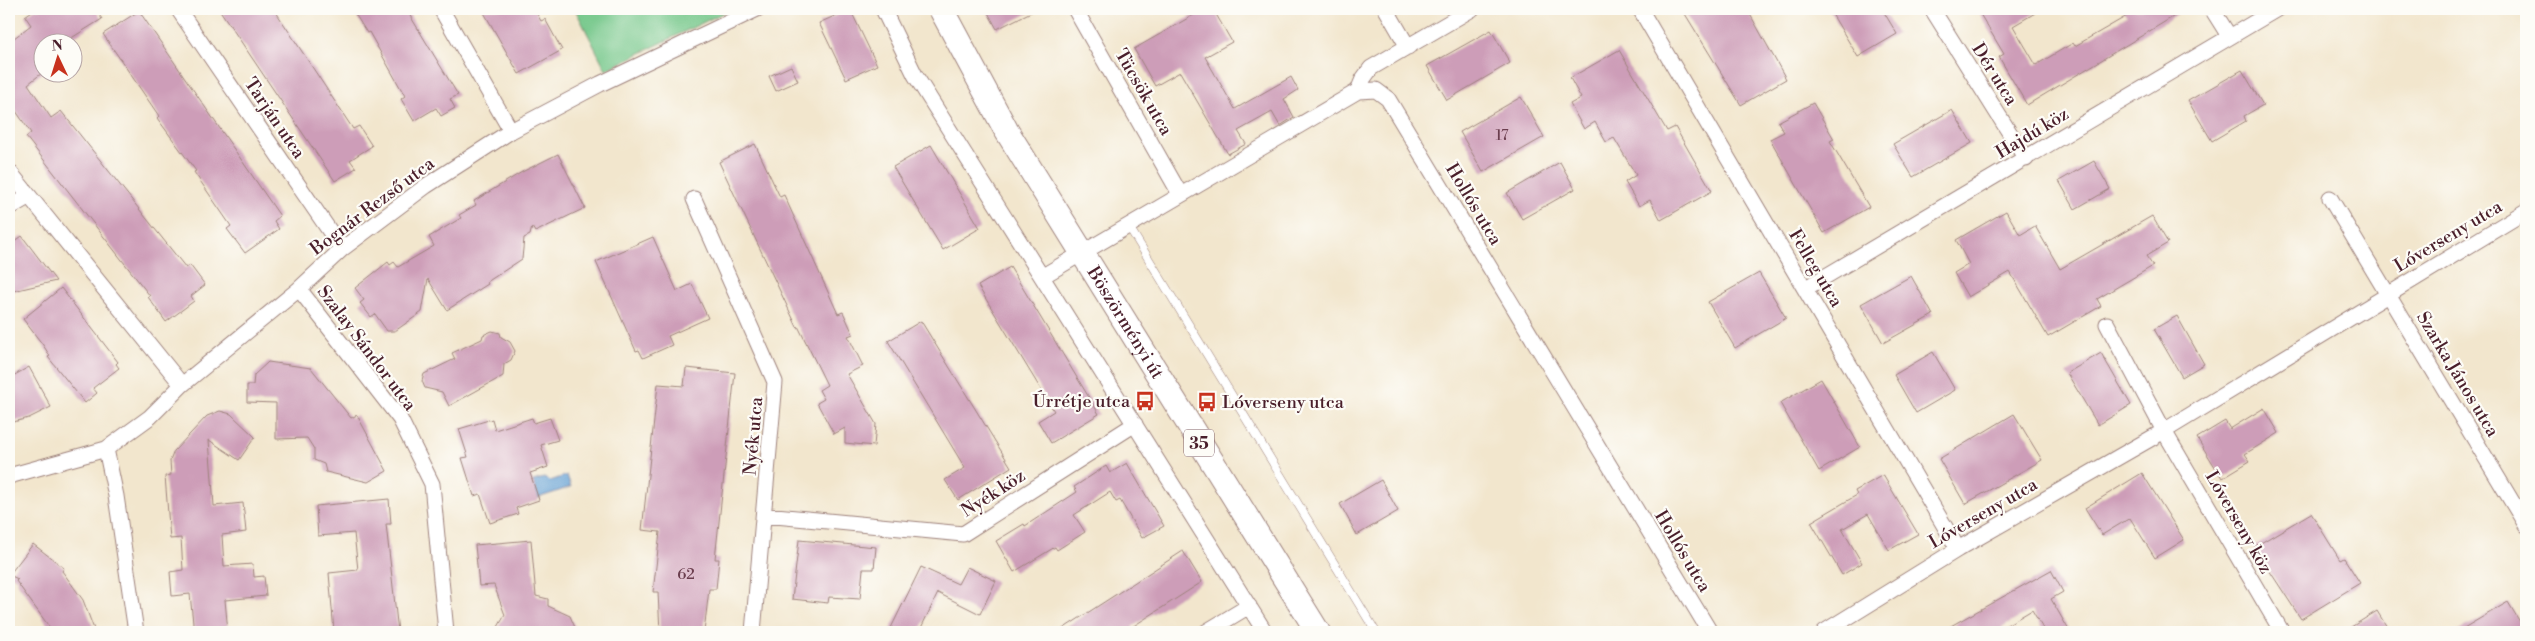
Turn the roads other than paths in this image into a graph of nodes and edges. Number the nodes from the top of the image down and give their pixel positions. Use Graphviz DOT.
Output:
graph roads {
  1 [pos="178,9"];
  2 [pos="441,9"];
  3 [pos="756,9"];
  4 [pos="884,9"];
  5 [pos="941,9"];
  6 [pos="1075,9"];
  7 [pos="1386,9"];
  8 [pos="1472,9"];
  9 [pos="1640,9"];
  10 [pos="1932,9"];
  11 [pos="2212,9"];
  12 [pos="2277,9"];
  13 [pos="2229,36"];
  14 [pos="1408,47"];
  15 [pos="1358,91"];
  16 [pos="511,131"];
  17 [pos="2026,159"];
  18 [pos="9,171"];
  19 [pos="1180,194"];
  20 [pos="28,197"];
  21 [pos="2330,198"];
  22 [pos="694,199"];
  23 [pos="9,208"];
  24 [pos="2526,211"];
  25 [pos="1128,225"];
  26 [pos="342,249"];
  27 [pos="1080,254"];
  28 [pos="1043,276"];
  29 [pos="1806,288"];
  30 [pos="299,289"];
  31 [pos="2388,293"];
  32 [pos="2107,324"];
  33 [pos="182,385"];
  34 [pos="1135,424"];
  35 [pos="2164,431"];
  36 [pos="106,449"];
  37 [pos="9,476"];
  38 [pos="765,515"];
  39 [pos="2526,525"];
  40 [pos="1958,548"];
  41 [pos="1249,606"];
  42 [pos="136,632"];
  43 [pos="446,632"];
  44 [pos="753,632"];
  45 [pos="1206,632"];
  46 [pos="1265,632"];
  47 [pos="1318,632"];
  48 [pos="1376,632"];
  49 [pos="1710,632"];
  50 [pos="1824,632"];
  51 [pos="2282,632"];
  1 -- 26 [label="street, Tarján utca"];
  2 -- 16 [label="street"];
  3 -- 16 [label="street, Bognár Rezső utca"];
  4 -- 28 [label="street"];
  5 -- 27 [label="main road, Böszörményi út / 35"];
  6 -- 19 [label="street, Tücsök utca"];
  7 -- 14 [label="street"];
  8 -- 14 [label="street"];
  9 -- 29 [label="street, Felleg utca"];
  10 -- 17 [label="street, Dér utca"];
  11 -- 13 [label="street"];
  12 -- 13 [label="street, Hajdú köz"];
  13 -- 17 [label="street, Hajdú köz"];
  14 -- 15 [label="street"];
  15 -- 19 [label="street"];
  15 -- 49 [label="street, Hollós utca"];
  16 -- 26 [label="street, Bognár Rezső utca"];
  17 -- 29 [label="street, Hajdú köz"];
  18 -- 20 [label="street"];
  19 -- 25 [label="street"];
  20 -- 23 [label="street"];
  20 -- 33 [label="street"];
  21 -- 31 [label="street, Lóverseny utca"];
  22 -- 38 [label="street, Nyék utca"];
  24 -- 31 [label="street, Lóverseny utca"];
  25 -- 27 [label="street"];
  25 -- 48 [label="lane"];
  26 -- 30 [label="street, Bognár Rezső utca"];
  27 -- 28 [label="street"];
  27 -- 47 [label="main road, Böszörményi út / 35"];
  28 -- 34 [label="street"];
  29 -- 40 [label="street, Felleg utca"];
  30 -- 33 [label="street, Bognár Rezső utca"];
  30 -- 43 [label="street, Szalay Sándor utca"];
  31 -- 35 [label="street, Lóverseny utca"];
  31 -- 39 [label="street, Szarka János utca"];
  32 -- 35 [label="street"];
  33 -- 36 [label="street, Bognár Rezső utca"];
  34 -- 38 [label="street, Nyék köz"];
  34 -- 41 [label="street"];
  35 -- 40 [label="street, Lóverseny utca"];
  35 -- 51 [label="street, Lóverseny köz"];
  36 -- 37 [label="street, Bognár Rezső utca"];
  36 -- 42 [label="street"];
  38 -- 44 [label="street, Nyék utca"];
  40 -- 50 [label="street, Lóverseny utca"];
  41 -- 45 [label="street"];
  41 -- 46 [label="street"];
}
